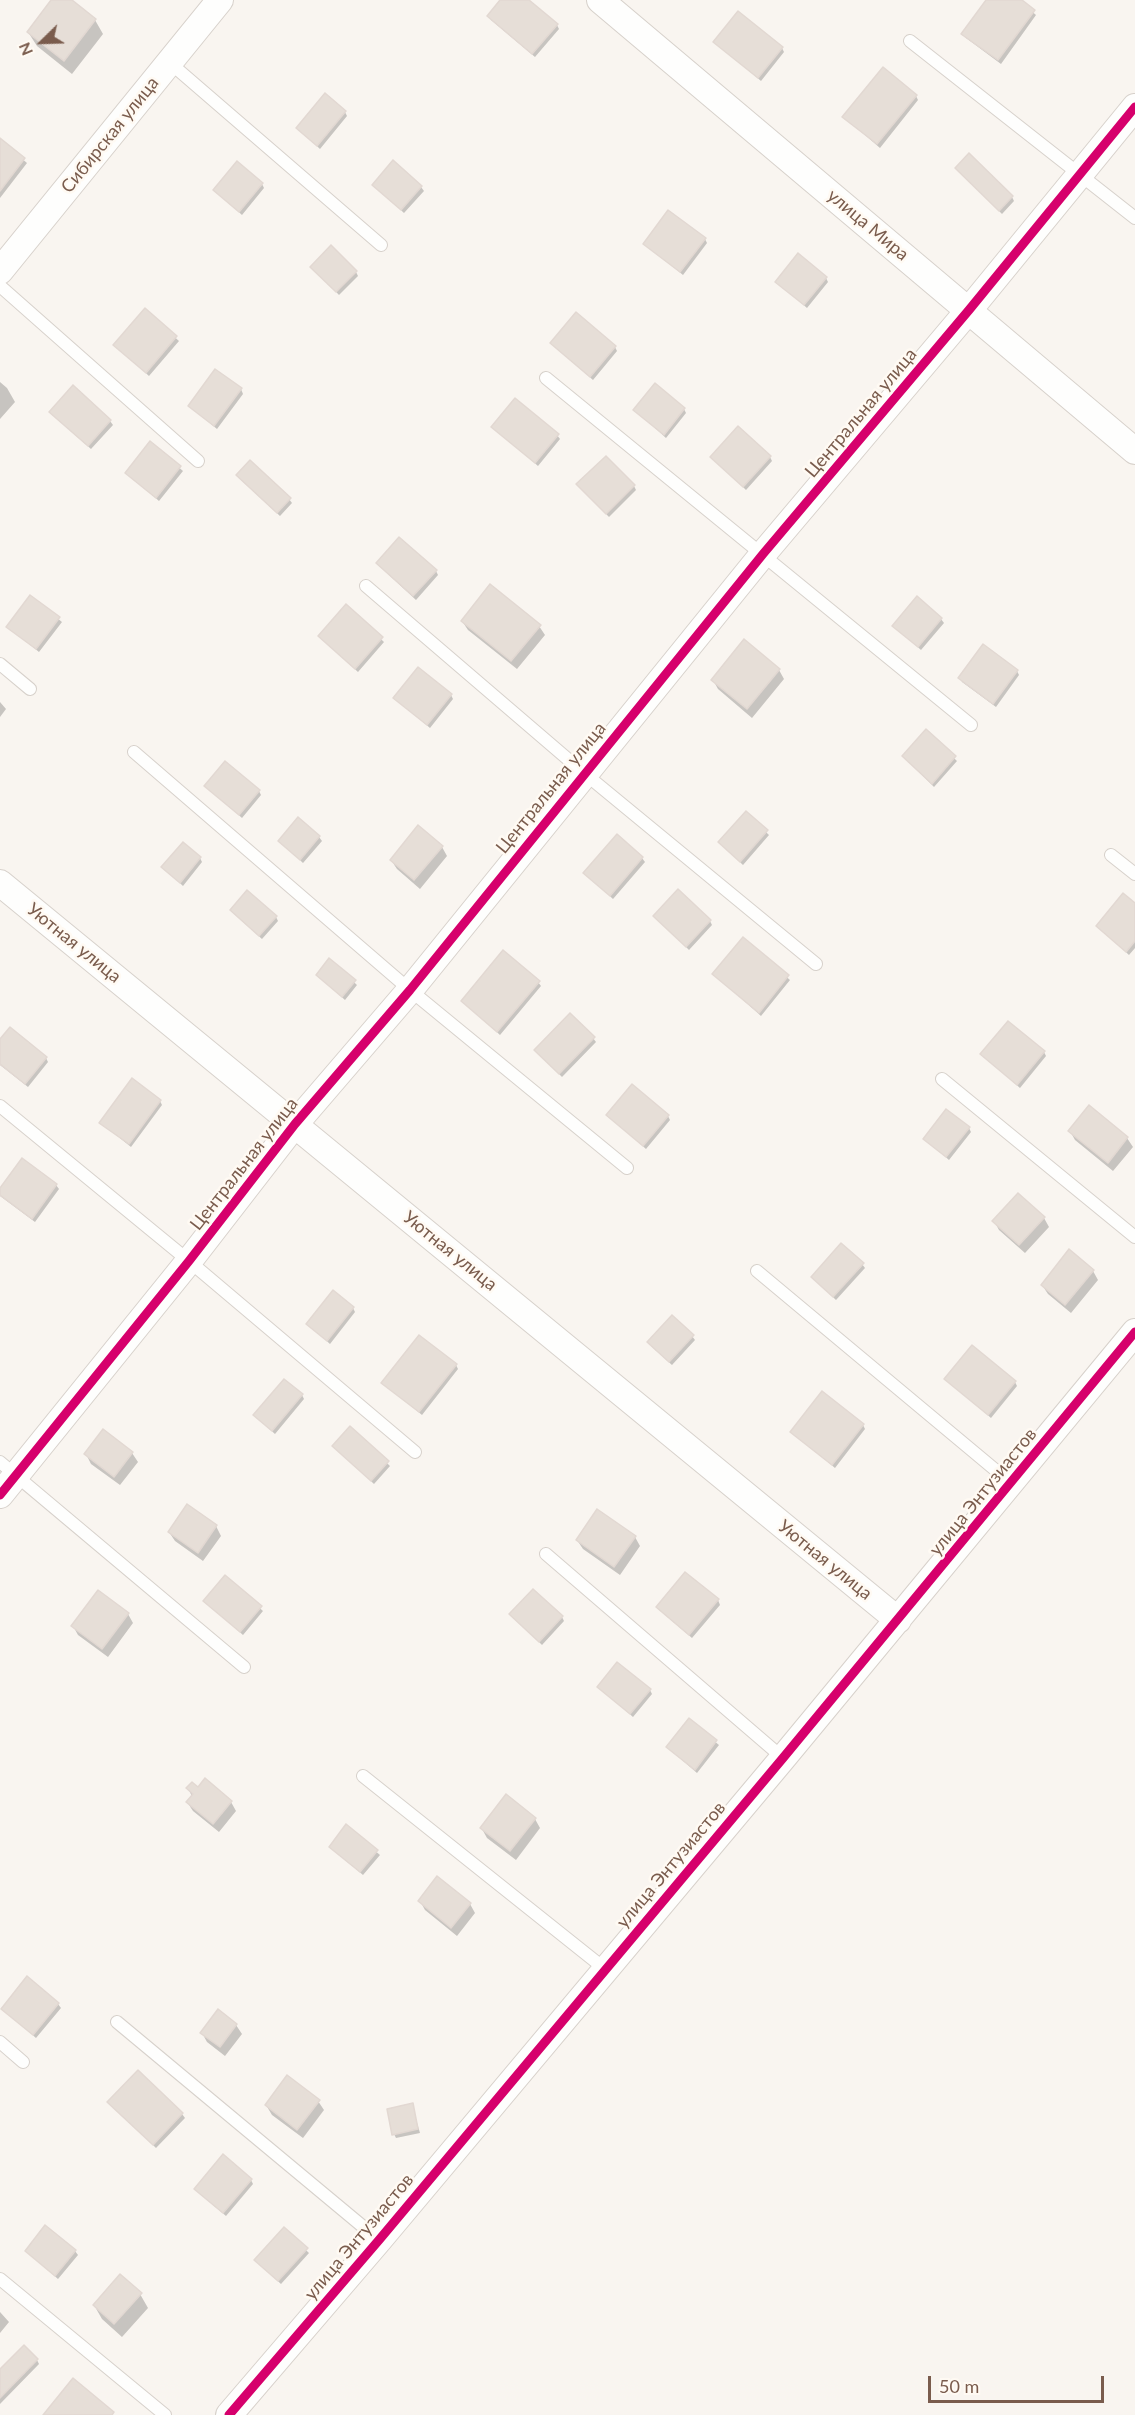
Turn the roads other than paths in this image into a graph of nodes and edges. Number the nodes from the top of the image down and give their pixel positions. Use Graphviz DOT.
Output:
graph roads {
  1 [pos="220,0"];
  2 [pos="600,0"];
  3 [pos="909,40"];
  4 [pos="169,62"];
  5 [pos="1135,107"];
  6 [pos="1079,175"];
  7 [pos="1135,218"];
  8 [pos="381,245"];
  9 [pos="0,271"];
  10 [pos="0,286"];
  11 [pos="969,310"];
  12 [pos="546,378"];
  13 [pos="1135,451"];
  14 [pos="198,461"];
  15 [pos="763,554"];
  16 [pos="366,586"];
  17 [pos="0,664"];
  18 [pos="30,689"];
  19 [pos="971,725"];
  20 [pos="134,752"];
  21 [pos="584,773"];
  22 [pos="1110,855"];
  23 [pos="1135,874"];
  24 [pos="0,883"];
  25 [pos="816,964"];
  26 [pos="410,990"];
  27 [pos="942,1079"];
  28 [pos="0,1106"];
  29 [pos="295,1124"];
  30 [pos="627,1168"];
  31 [pos="1135,1237"];
  32 [pos="189,1261"];
  33 [pos="757,1271"];
  34 [pos="1135,1332"];
  35 [pos="415,1452"];
  36 [pos="8,1469"];
  37 [pos="1011,1483"];
  38 [pos="0,1495"];
  39 [pos="546,1554"];
  40 [pos="898,1620"];
  41 [pos="244,1667"];
  42 [pos="783,1758"];
  43 [pos="363,1776"];
  44 [pos="605,1969"];
  45 [pos="117,2022"];
  46 [pos="0,2042"];
  47 [pos="23,2062"];
  48 [pos="379,2241"];
  49 [pos="0,2279"];
  50 [pos="165,2415"];
  51 [pos="229,2415"];
  1 -- 4 [label="street, Сибирская улица"];
  2 -- 11 [label="street, улица Мира"];
  3 -- 6 [label="lane"];
  4 -- 8 [label="lane"];
  4 -- 9 [label="street, Сибирская улица"];
  5 -- 6 [label="street, Центральная улица"];
  6 -- 7 [label="lane"];
  6 -- 11 [label="street, Центральная улица"];
  10 -- 14 [label="lane"];
  11 -- 13 [label="street, улица Мира"];
  11 -- 15 [label="street, Центральная улица"];
  12 -- 15 [label="lane"];
  15 -- 19 [label="lane"];
  15 -- 21 [label="street, Центральная улица"];
  16 -- 21 [label="lane"];
  17 -- 18 [label="lane"];
  20 -- 26 [label="lane"];
  21 -- 25 [label="lane"];
  21 -- 26 [label="street, Центральная улица"];
  22 -- 23 [label="lane"];
  24 -- 29 [label="street, Уютная улица"];
  26 -- 29 [label="street, Центральная улица"];
  26 -- 30 [label="lane"];
  27 -- 31 [label="lane"];
  28 -- 32 [label="lane"];
  29 -- 32 [label="street, Центральная улица"];
  29 -- 40 [label="street, Уютная улица"];
  32 -- 35 [label="lane"];
  32 -- 36 [label="street, Центральная улица"];
  33 -- 37 [label="lane"];
  34 -- 37 [label="street, улица Энтузиастов"];
  36 -- 38 [label="street, Центральная улица"];
  36 -- 41 [label="lane"];
  37 -- 40 [label="street, улица Энтузиастов"];
  39 -- 42 [label="lane"];
  40 -- 42 [label="street, улица Энтузиастов"];
  42 -- 44 [label="street, улица Энтузиастов"];
  43 -- 44 [label="lane"];
  44 -- 48 [label="street, улица Энтузиастов"];
  45 -- 48 [label="lane"];
  46 -- 47 [label="lane"];
  48 -- 51 [label="street, улица Энтузиастов"];
  49 -- 50 [label="lane"];
}
